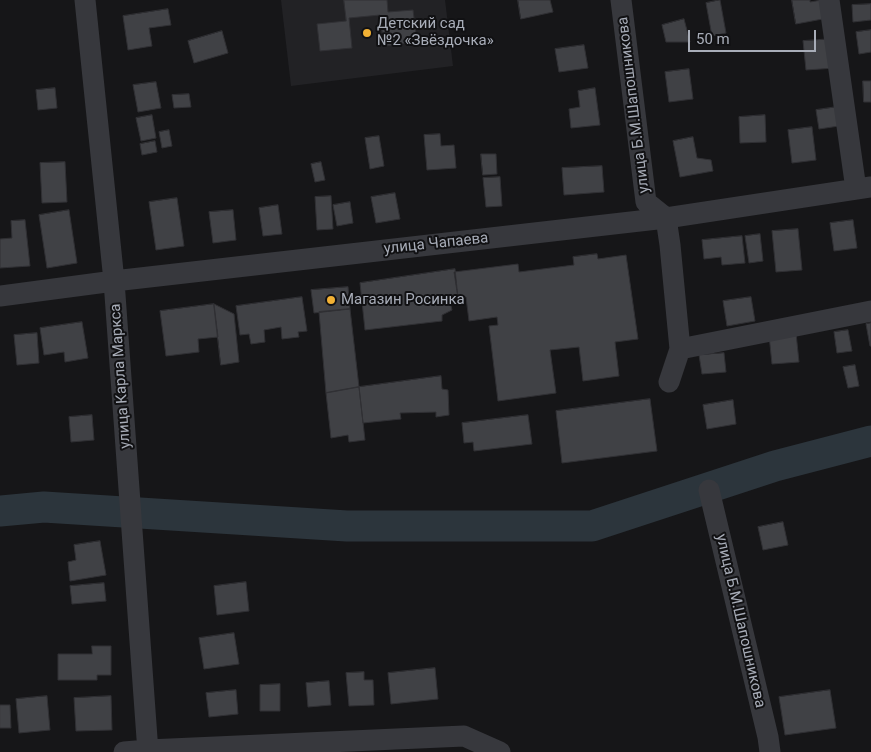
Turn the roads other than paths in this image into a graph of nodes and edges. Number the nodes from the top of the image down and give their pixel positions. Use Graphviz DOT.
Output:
graph roads {
  1 [pos="85,0"];
  2 [pos="622,0"];
  3 [pos="829,0"];
  4 [pos="863,188"];
  5 [pos="666,218"];
  6 [pos="114,281"];
  7 [pos="0,296"];
  8 [pos="871,310"];
  9 [pos="680,349"];
  10 [pos="669,382"];
  11 [pos="709,490"];
  12 [pos="464,744"];
  13 [pos="148,751"];
  14 [pos="124,752"];
  15 [pos="500,752"];
  16 [pos="770,752"];
  1 -- 6 [label="street, улица Карла Маркса"];
  2 -- 5 [label="street, улица Б.М.Шапошникова"];
  3 -- 4 [label="street"];
  4 -- 5 [label="street, улица Чапаева"];
  5 -- 6 [label="street, улица Чапаева"];
  5 -- 9 [label="street"];
  6 -- 7 [label="street, улица Чапаева"];
  6 -- 13 [label="street, улица Карла Маркса"];
  8 -- 9 [label="street"];
  9 -- 10 [label="street"];
  11 -- 16 [label="street, улица Б.М.Шапошникова"];
  12 -- 13 [label="street"];
  12 -- 15 [label="street"];
  13 -- 14 [label="street"];
}
